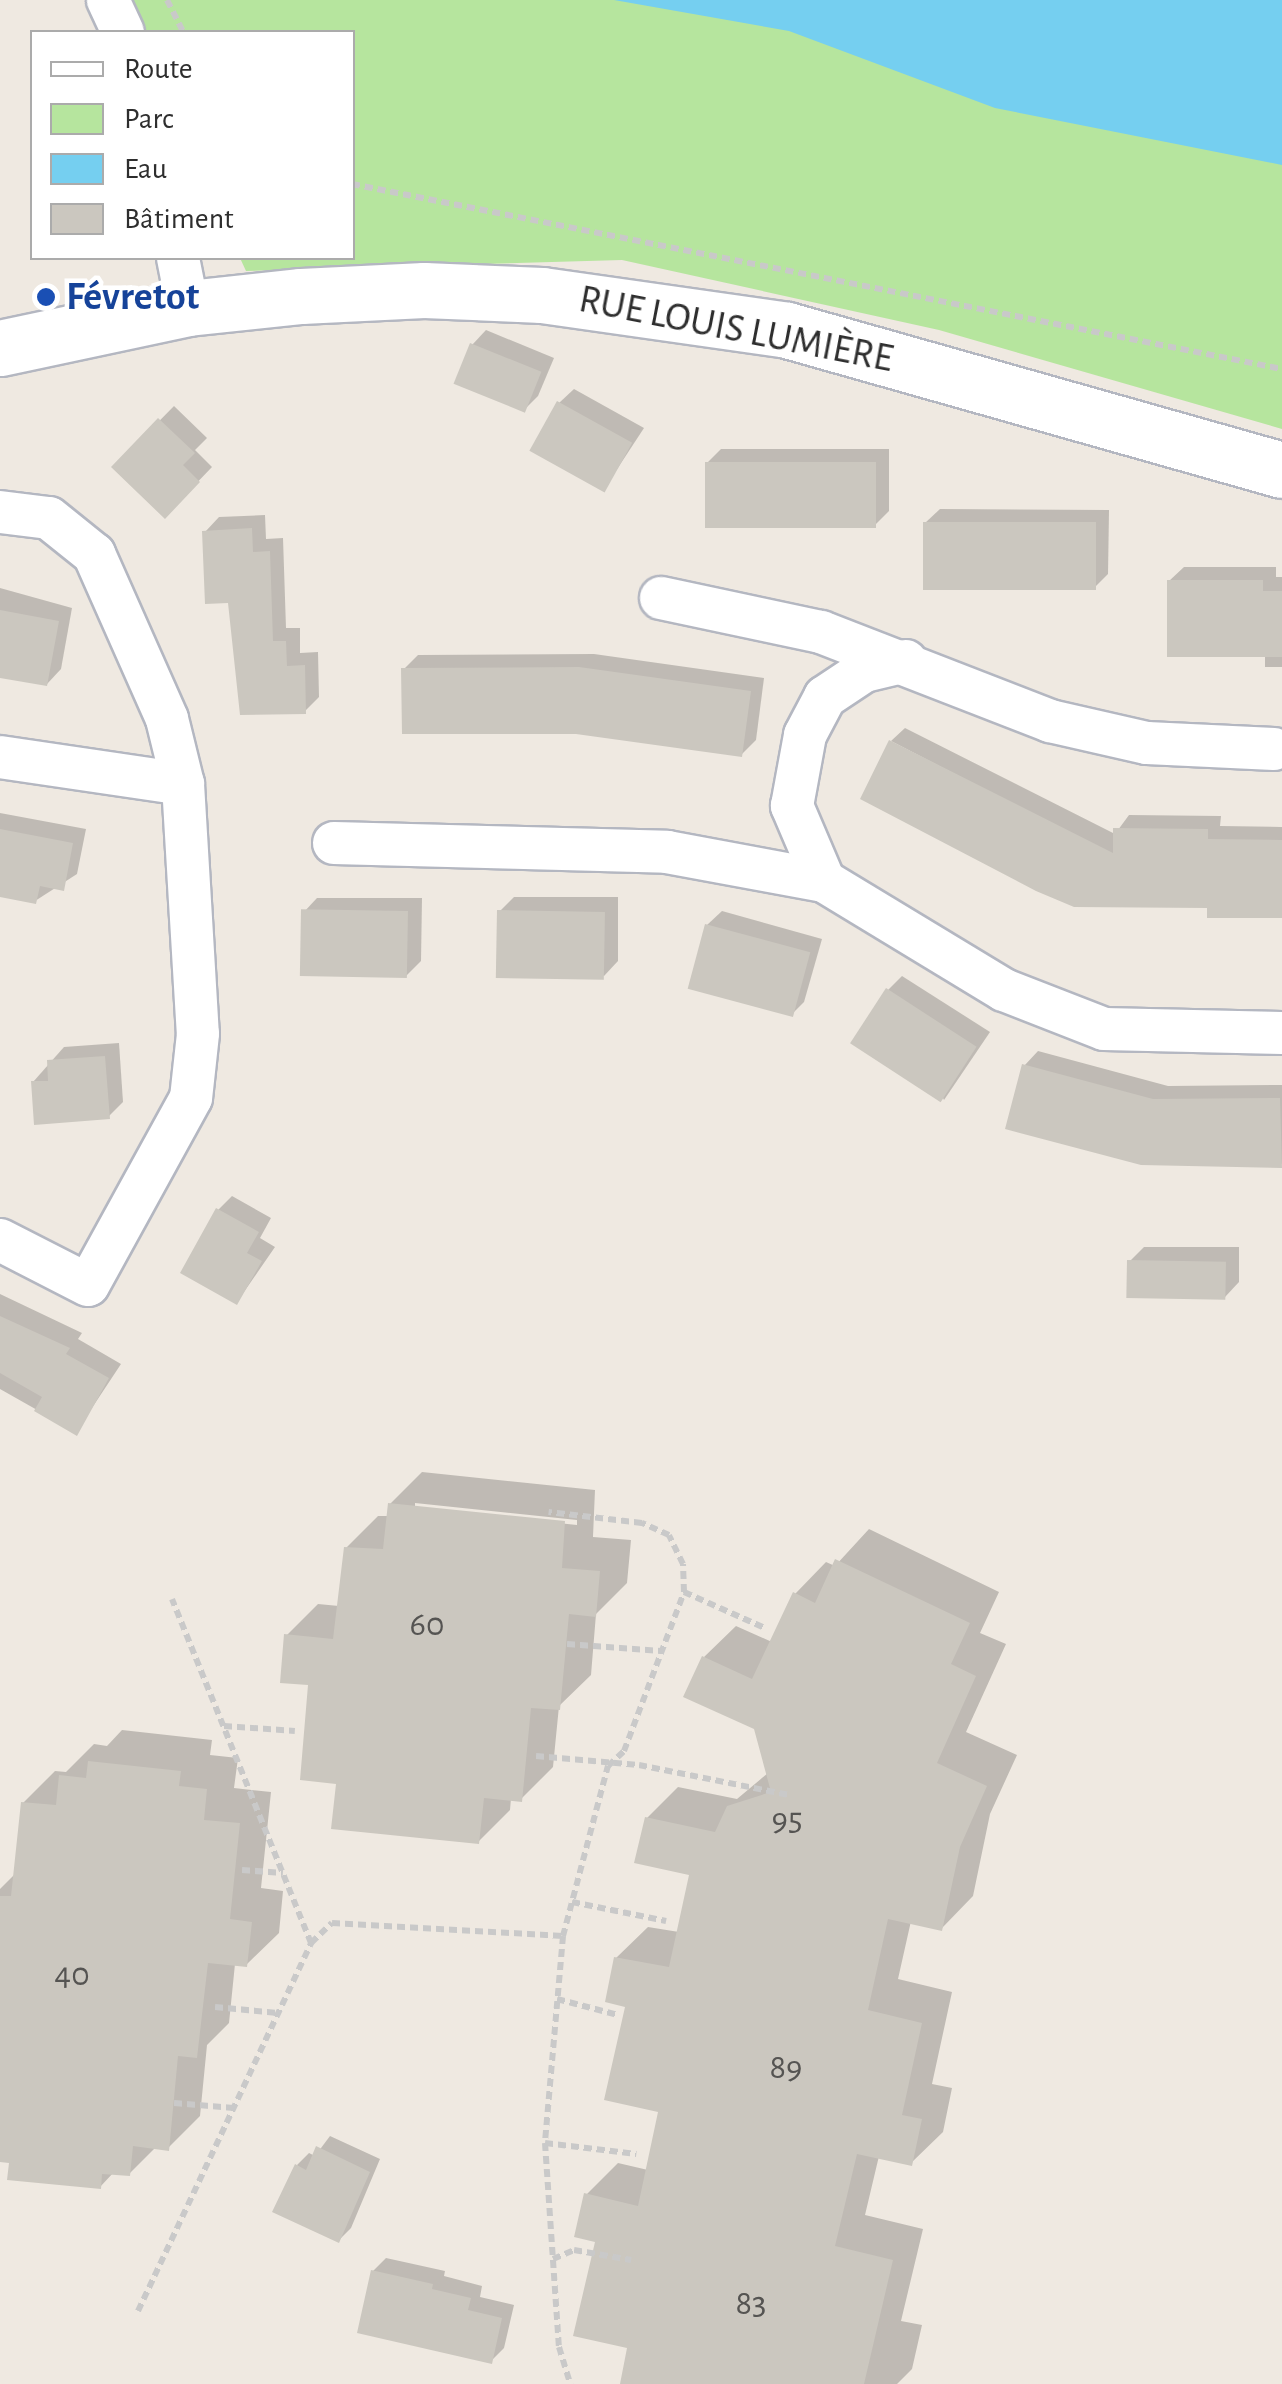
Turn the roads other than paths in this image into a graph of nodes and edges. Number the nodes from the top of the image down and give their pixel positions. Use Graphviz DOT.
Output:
graph roads {
  1 [pos="108,0"];
  2 [pos="122,30"];
  3 [pos="183,283"];
  4 [pos="0,348"];
  5 [pos="1282,470"];
  6 [pos="0,512"];
  7 [pos="661,598"];
  8 [pos="906,661"];
  9 [pos="1274,750"];
  10 [pos="0,757"];
  11 [pos="183,784"];
  12 [pos="334,843"];
  13 [pos="824,881"];
  14 [pos="1282,1033"];
  15 [pos="0,1240"];
  1 -- 2 [label="street"];
  3 -- 4 [label="main road, RUE LOUIS LUMIÈRE"];
  3 -- 5 [label="main road, RUE LOUIS LUMIÈRE"];
  6 -- 11 [label="street"];
  7 -- 8 [label="street"];
  8 -- 9 [label="street"];
  8 -- 13 [label="street"];
  10 -- 11 [label="street"];
  11 -- 15 [label="street"];
  12 -- 13 [label="street"];
  13 -- 14 [label="street"];
}
